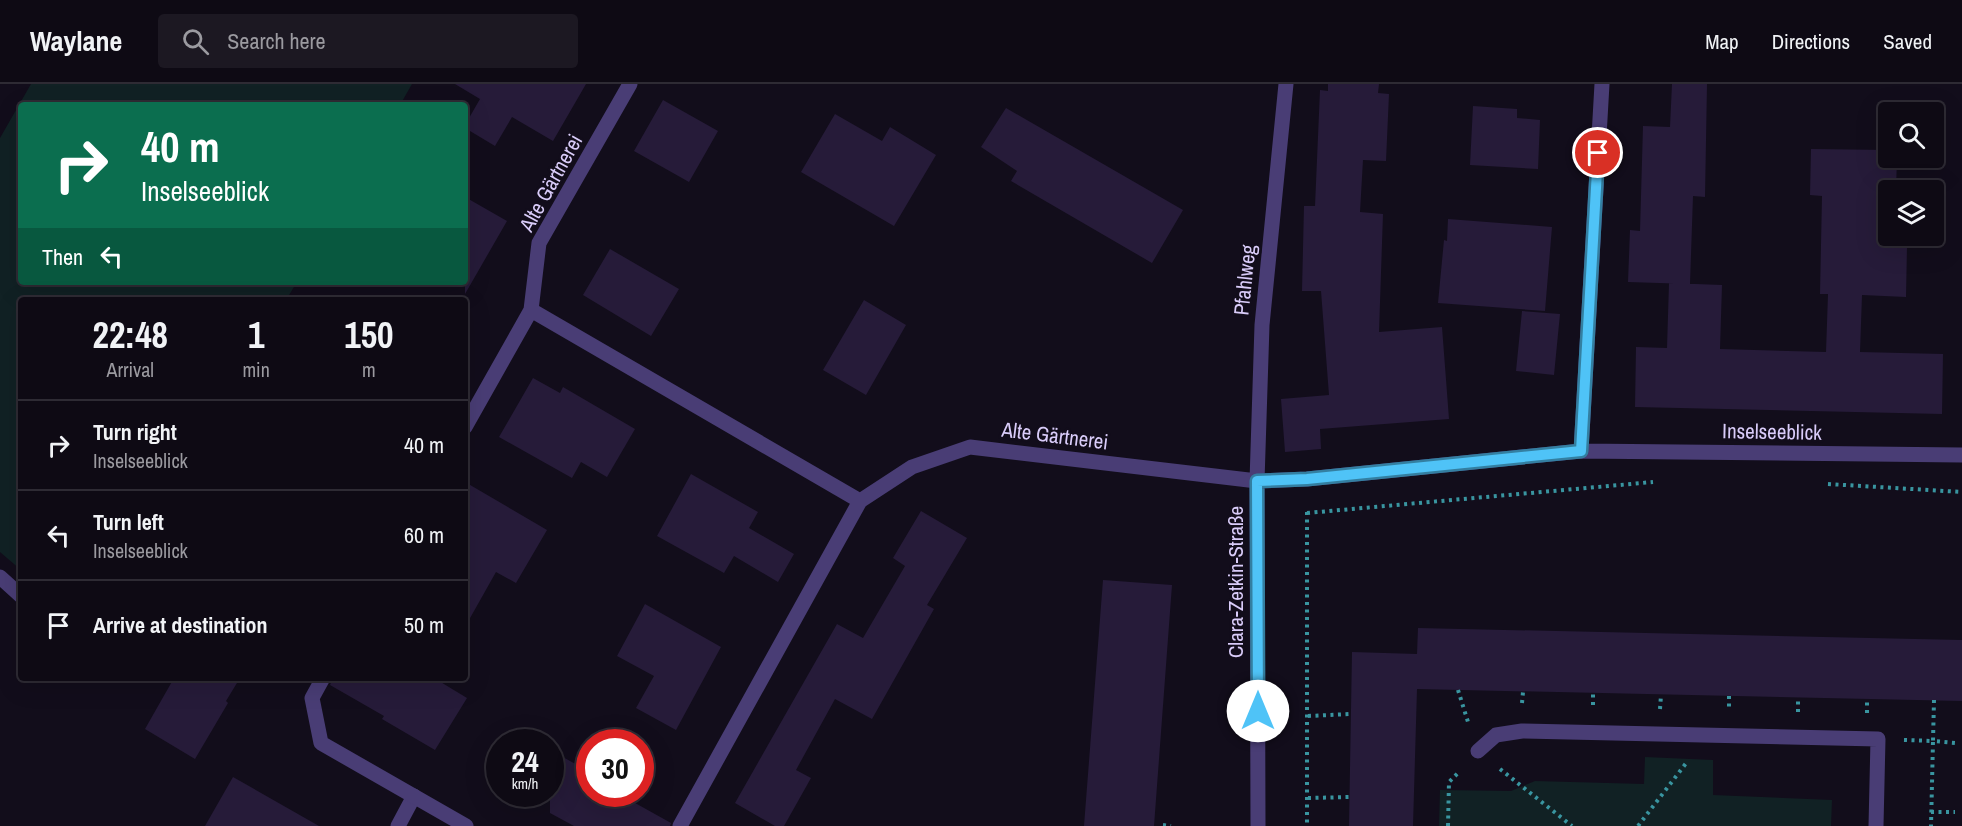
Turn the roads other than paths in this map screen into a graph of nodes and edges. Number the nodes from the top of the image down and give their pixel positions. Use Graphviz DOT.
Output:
graph roads {
  1 [pos="630,84"];
  2 [pos="1286,84"];
  3 [pos="1602,84"];
  4 [pos="531,310"];
  5 [pos="468,422"];
  6 [pos="1581,451"];
  7 [pos="1962,455"];
  8 [pos="1257,481"];
  9 [pos="860,501"];
  10 [pos="0,577"];
  11 [pos="18,593"];
  12 [pos="322,681"];
  13 [pos="1478,751"];
  14 [pos="414,796"];
  15 [pos="398,826"];
  16 [pos="466,826"];
  17 [pos="680,826"];
  18 [pos="1258,826"];
  19 [pos="1876,826"];
  1 -- 4 [label="street, Alte Gärtnerei"];
  2 -- 8 [label="street, Pfahlweg"];
  3 -- 6 [label="street"];
  4 -- 5 [label="street, Alte Gärtnerei"];
  4 -- 9 [label="street"];
  6 -- 7 [label="street, Inselseeblick"];
  6 -- 8 [label="street, Inselseeblick"];
  8 -- 9 [label="street, Alte Gärtnerei"];
  8 -- 18 [label="street, Clara-Zetkin-Straße"];
  9 -- 17 [label="street, Alte Gärtnerei"];
  10 -- 11 [label="street"];
  12 -- 14 [label="street"];
  13 -- 19 [label="street"];
  14 -- 15 [label="street"];
  14 -- 16 [label="street"];
}
